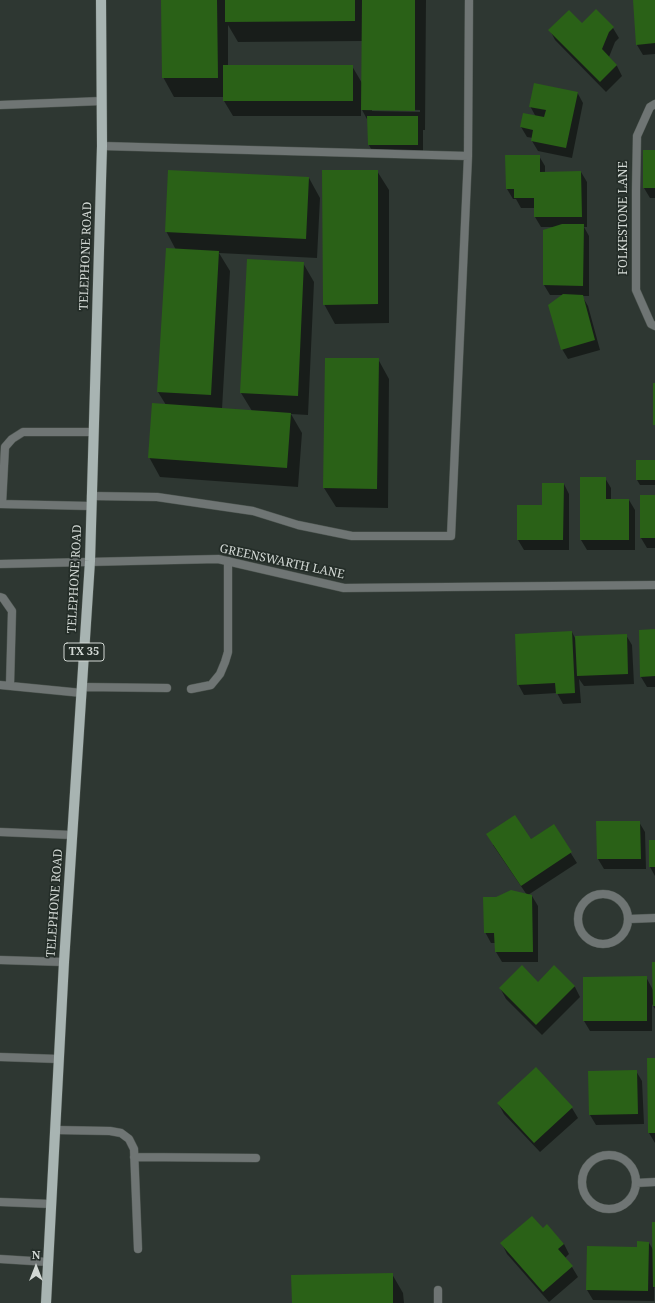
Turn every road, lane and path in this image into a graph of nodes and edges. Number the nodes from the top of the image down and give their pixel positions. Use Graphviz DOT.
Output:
graph roads {
  1 [pos="101,0"];
  2 [pos="469,0"];
  3 [pos="102,101"];
  4 [pos="0,105"];
  5 [pos="652,106"];
  6 [pos="102,146"];
  7 [pos="468,156"];
  8 [pos="655,326"];
  9 [pos="93,432"];
  10 [pos="91,501"];
  11 [pos="1,504"];
  12 [pos="90,561"];
  13 [pos="228,561"];
  14 [pos="0,564"];
  15 [pos="655,584"];
  16 [pos="0,597"];
  17 [pos="0,684"];
  18 [pos="10,685"];
  19 [pos="167,688"];
  20 [pos="191,689"];
  21 [pos="82,690"];
  22 [pos="0,832"];
  23 [pos="72,835"];
  24 [pos="655,918"];
  25 [pos="629,919"];
  26 [pos="0,960"];
  27 [pos="64,962"];
  28 [pos="0,1057"];
  29 [pos="59,1058"];
  30 [pos="55,1130"];
  31 [pos="134,1157"];
  32 [pos="256,1158"];
  33 [pos="655,1182"];
  34 [pos="636,1183"];
  35 [pos="0,1202"];
  36 [pos="51,1204"];
  37 [pos="138,1249"];
  38 [pos="0,1259"];
  39 [pos="48,1262"];
  40 [pos="438,1290"];
  41 [pos="46,1303"];
  42 [pos="438,1303"];
  1 -- 3 [label="main road, TELEPHONE ROAD / TX 35"];
  2 -- 7 [label="street"];
  3 -- 4 [label="street"];
  3 -- 6 [label="main road, TELEPHONE ROAD / TX 35"];
  5 -- 8 [label="street, FOLKESTONE LANE"];
  6 -- 7 [label="street"];
  6 -- 9 [label="main road, TELEPHONE ROAD / TX 35"];
  7 -- 10 [label="street"];
  9 -- 10 [label="main road, TELEPHONE ROAD / TX 35"];
  9 -- 11 [label="street"];
  10 -- 11 [label="street"];
  10 -- 12 [label="main road, TELEPHONE ROAD / TX 35"];
  12 -- 13 [label="street, GREENSWARTH LANE"];
  12 -- 14 [label="street, GREENSWARTH LANE"];
  12 -- 21 [label="main road, TELEPHONE ROAD / TX 35"];
  13 -- 15 [label="street, GREENSWARTH LANE"];
  13 -- 20 [label="street"];
  16 -- 18 [label="street"];
  17 -- 18 [label="street"];
  18 -- 21 [label="street"];
  19 -- 21 [label="street"];
  21 -- 23 [label="main road, TELEPHONE ROAD / TX 35"];
  22 -- 23 [label="street"];
  23 -- 27 [label="main road, TELEPHONE ROAD / TX 35"];
  24 -- 25 [label="street"];
  25 -- 25 [label="street"];
  26 -- 27 [label="street"];
  27 -- 29 [label="main road, TELEPHONE ROAD / TX 35"];
  28 -- 29 [label="street"];
  29 -- 30 [label="main road, TELEPHONE ROAD / TX 35"];
  30 -- 31 [label="street"];
  30 -- 36 [label="main road, TELEPHONE ROAD / TX 35"];
  31 -- 32 [label="street"];
  31 -- 37 [label="street"];
  33 -- 34 [label="street"];
  34 -- 34 [label="street"];
  35 -- 36 [label="street"];
  36 -- 39 [label="main road, TELEPHONE ROAD / TX 35"];
  38 -- 39 [label="street"];
  39 -- 41 [label="main road, TELEPHONE ROAD / TX 35"];
  40 -- 42 [label="street"];
}
